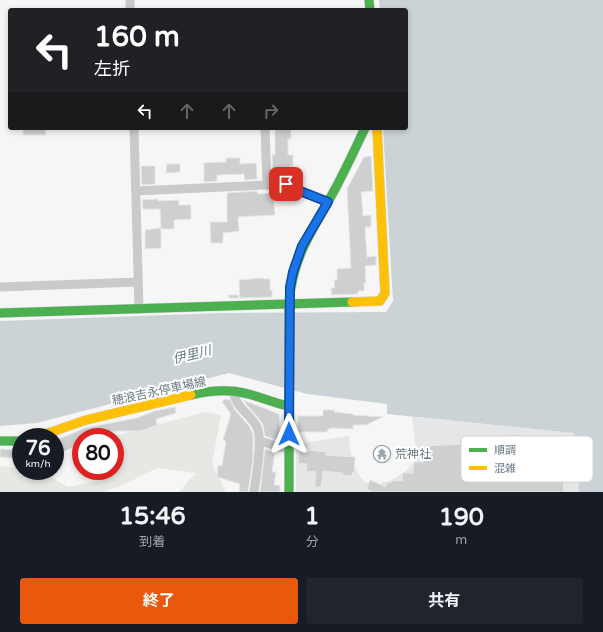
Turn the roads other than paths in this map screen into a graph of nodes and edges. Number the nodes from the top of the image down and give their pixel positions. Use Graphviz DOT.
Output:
graph roads {
  1 [pos="134,130"];
  2 [pos="265,130"];
  3 [pos="364,130"];
  4 [pos="377,130"];
  5 [pos="267,185"];
  6 [pos="136,191"];
  7 [pos="328,202"];
  8 [pos="138,282"];
  9 [pos="0,286"];
  10 [pos="289,308"];
  11 [pos="139,309"];
  12 [pos="0,313"];
  13 [pos="234,391"];
  14 [pos="289,402"];
  15 [pos="63,428"];
  16 [pos="0,440"];
  17 [pos="12,441"];
  18 [pos="260,442"];
  19 [pos="289,448"];
  20 [pos="254,492"];
  21 [pos="289,492"];
  1 -- 6 [label="street"];
  2 -- 5 [label="street"];
  3 -- 7 [label="main road"];
  4 -- 10 [label="main road"];
  5 -- 6 [label="street"];
  5 -- 7 [label="street"];
  6 -- 8 [label="street"];
  7 -- 10 [label="main road"];
  8 -- 9 [label="street"];
  8 -- 11 [label="street"];
  10 -- 11 [label="main road"];
  10 -- 14 [label="main road"];
  11 -- 12 [label="main road"];
  13 -- 14 [label="main road, 穂浪吉永停車場線"];
  13 -- 15 [label="main road, 穂浪吉永停車場線"];
  13 -- 18 [label="street"];
  14 -- 19 [label="main road"];
  16 -- 17 [label="main road"];
  18 -- 19 [label="street"];
  18 -- 20 [label="street"];
  19 -- 21 [label="main road"];
}
